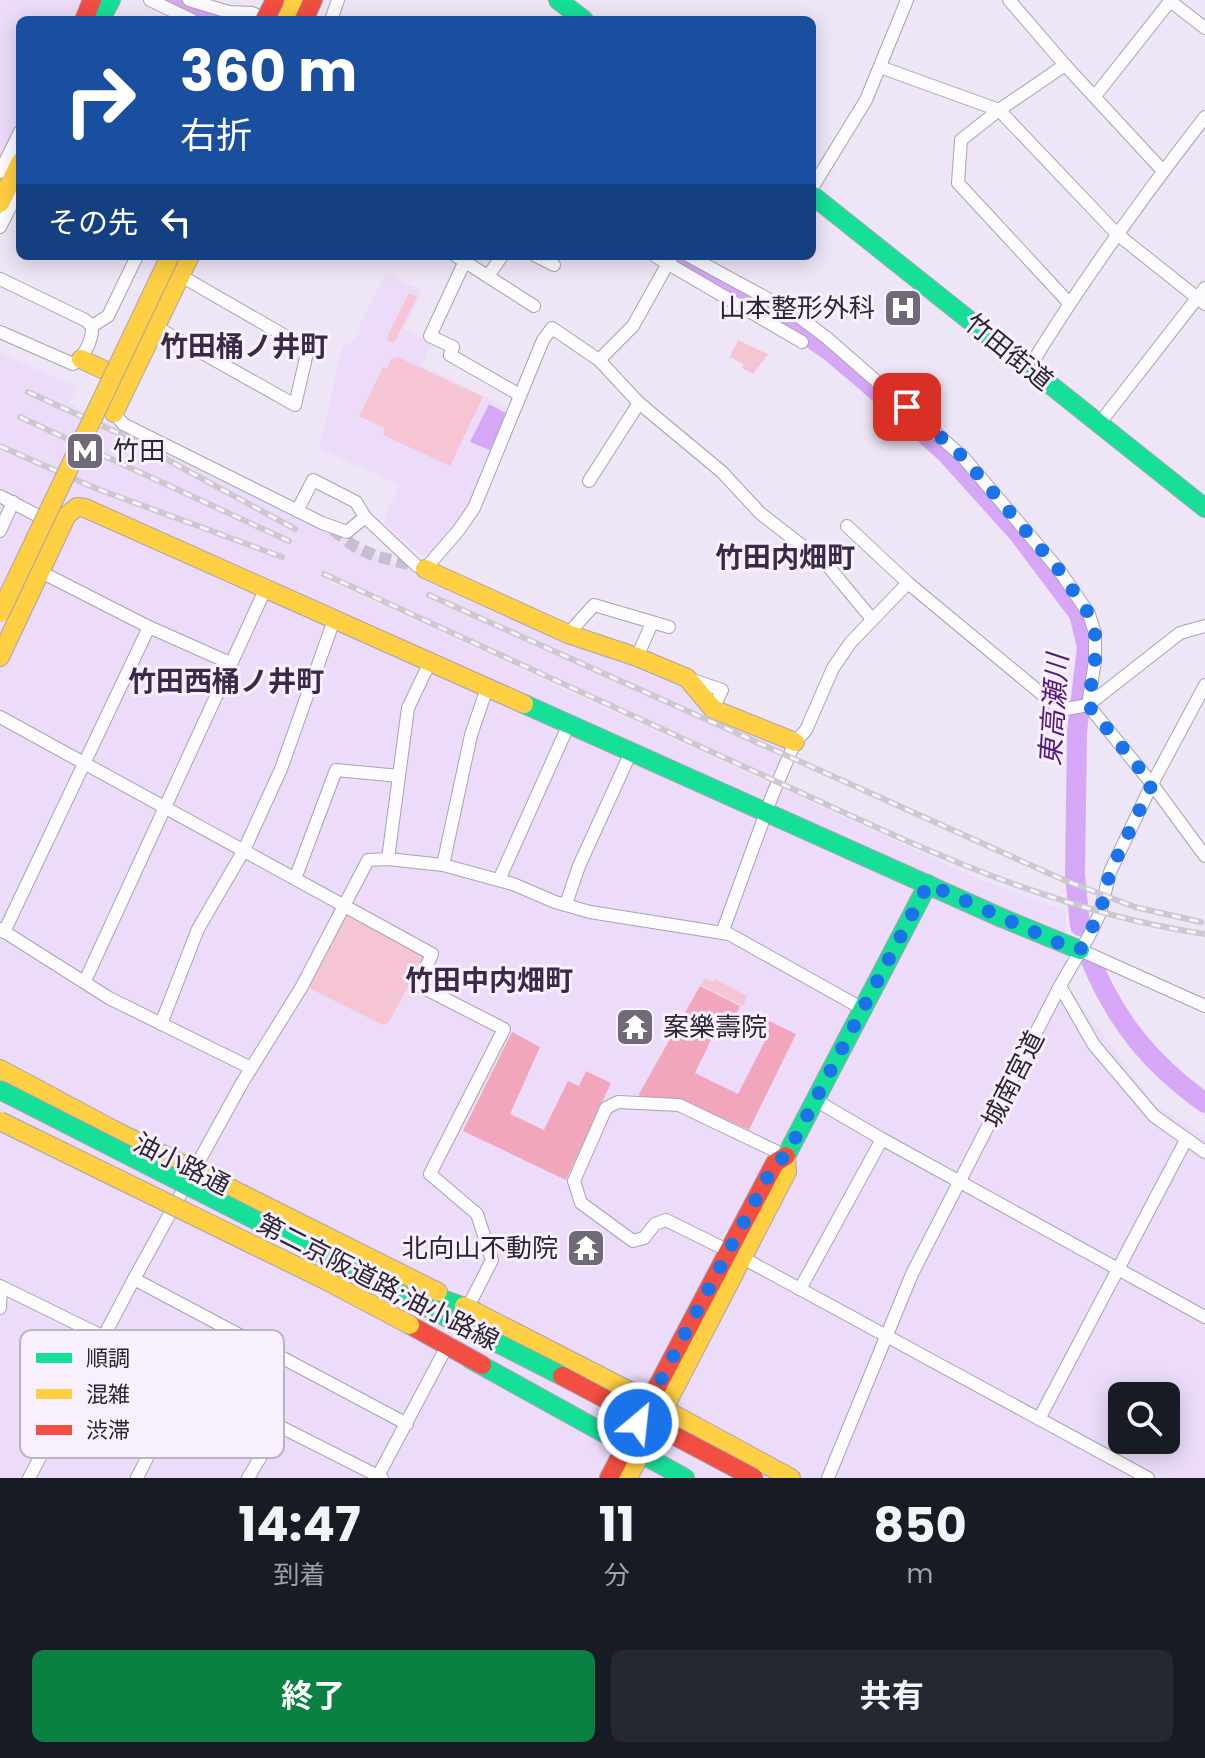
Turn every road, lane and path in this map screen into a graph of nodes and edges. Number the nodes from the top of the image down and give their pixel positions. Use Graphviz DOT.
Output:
graph roads {
  1 [pos="150,0"];
  2 [pos="189,0"];
  3 [pos="275,0"];
  4 [pos="558,0"];
  5 [pos="907,0"];
  6 [pos="1009,0"];
  7 [pos="1170,1"];
  8 [pos="184,16"];
  9 [pos="249,16"];
  10 [pos="261,16"];
  11 [pos="579,16"];
  12 [pos="1205,28"];
  13 [pos="1065,65"];
  14 [pos="880,67"];
  15 [pos="1095,96"];
  16 [pos="999,110"];
  17 [pos="1205,117"];
  18 [pos="16,140"];
  19 [pos="16,171"];
  20 [pos="1163,171"];
  21 [pos="0,172"];
  22 [pos="816,181"];
  23 [pos="16,196"];
  24 [pos="816,198"];
  25 [pos="0,203"];
  26 [pos="0,227"];
  27 [pos="1117,234"];
  28 [pos="135,260"];
  29 [pos="150,260"];
  30 [pos="168,260"];
  31 [pos="188,260"];
  32 [pos="468,260"];
  33 [pos="499,260"];
  34 [pos="544,260"];
  35 [pos="670,260"];
  36 [pos="696,260"];
  37 [pos="554,265"];
  38 [pos="181,276"];
  39 [pos="488,276"];
  40 [pos="6,282"];
  41 [pos="0,295"];
  42 [pos="1202,297"];
  43 [pos="1069,303"];
  44 [pos="534,306"];
  45 [pos="92,326"];
  46 [pos="156,327"];
  47 [pos="0,332"];
  48 [pos="802,342"];
  49 [pos="81,359"];
  50 [pos="599,360"];
  51 [pos="1029,368"];
  52 [pos="129,382"];
  53 [pos="520,395"];
  54 [pos="639,403"];
  55 [pos="114,413"];
  56 [pos="1099,424"];
  57 [pos="589,481"];
  58 [pos="0,496"];
  59 [pos="13,502"];
  60 [pos="1205,508"];
  61 [pos="297,511"];
  62 [pos="365,517"];
  63 [pos="847,526"];
  64 [pos="60,527"];
  65 [pos="0,530"];
  66 [pos="421,568"];
  67 [pos="39,571"];
  68 [pos="0,575"];
  69 [pos="908,583"];
  70 [pos="265,590"];
  71 [pos="0,613"];
  72 [pos="872,619"];
  73 [pos="334,620"];
  74 [pos="652,623"];
  75 [pos="1205,626"];
  76 [pos="149,627"];
  77 [pos="669,627"];
  78 [pos="568,634"];
  79 [pos="0,657"];
  80 [pos="637,657"];
  81 [pos="430,662"];
  82 [pos="230,663"];
  83 [pos="1205,685"];
  84 [pos="487,688"];
  85 [pos="1087,706"];
  86 [pos="1200,707"];
  87 [pos="0,717"];
  88 [pos="569,724"];
  89 [pos="795,742"];
  90 [pos="631,752"];
  91 [pos="85,763"];
  92 [pos="399,776"];
  93 [pos="1152,784"];
  94 [pos="165,807"];
  95 [pos="766,812"];
  96 [pos="244,850"];
  97 [pos="1205,856"];
  98 [pos="388,859"];
  99 [pos="443,865"];
  100 [pos="295,879"];
  101 [pos="499,880"];
  102 [pos="928,884"];
  103 [pos="566,904"];
  104 [pos="344,906"];
  105 [pos="2,930"];
  106 [pos="722,933"];
  107 [pos="1080,950"];
  108 [pos="85,981"];
  109 [pos="1060,986"];
  110 [pos="1205,1006"];
  111 [pos="863,1009"];
  112 [pos="161,1024"];
  113 [pos="251,1068"];
  114 [pos="0,1069"];
  115 [pos="0,1080"];
  116 [pos="0,1090"];
  117 [pos="815,1100"];
  118 [pos="0,1107"];
  119 [pos="0,1121"];
  120 [pos="0,1128"];
  121 [pos="882,1139"];
  122 [pos="1186,1140"];
  123 [pos="1205,1152"];
  124 [pos="786,1156"];
  125 [pos="195,1171"];
  126 [pos="960,1183"];
  127 [pos="171,1213"];
  128 [pos="735,1254"];
  129 [pos="1118,1269"];
  130 [pos="134,1279"];
  131 [pos="0,1286"];
  132 [pos="800,1289"];
  133 [pos="0,1308"];
  134 [pos="471,1309"];
  135 [pos="1205,1317"];
  136 [pos="90,1330"];
  137 [pos="108,1330"];
  138 [pos="230,1330"];
  139 [pos="886,1336"];
  140 [pos="447,1346"];
  141 [pos="284,1359"];
  142 [pos="482,1365"];
  143 [pos="657,1405"];
  144 [pos="1039,1419"];
  145 [pos="407,1424"];
  146 [pos="284,1429"];
  147 [pos="634,1449"];
  148 [pos="40,1458"];
  149 [pos="147,1458"];
  150 [pos="259,1458"];
  151 [pos="379,1477"];
  152 [pos="29,1478"];
  153 [pos="137,1478"];
  154 [pos="248,1478"];
  155 [pos="609,1478"];
  156 [pos="628,1478"];
  157 [pos="685,1478"];
  158 [pos="724,1478"];
  159 [pos="754,1478"];
  160 [pos="791,1478"];
  161 [pos="828,1478"];
  162 [pos="1148,1478"];
  1 -- 8 [label="street"];
  2 -- 9 [label="street"];
  3 -- 10 [label="main road, bridge"];
  4 -- 11 [label="main road"];
  5 -- 14 [label="street"];
  6 -- 13 [label="street"];
  7 -- 12 [label="street"];
  7 -- 15 [label="street"];
  13 -- 15 [label="street"];
  13 -- 16 [label="street"];
  14 -- 16 [label="street"];
  14 -- 22 [label="street"];
  15 -- 20 [label="street"];
  16 -- 27 [label="street"];
  16 -- 43 [label="street"];
  17 -- 20 [label="street"];
  18 -- 21 [label="street"];
  19 -- 25 [label="main road"];
  20 -- 27 [label="street"];
  23 -- 26 [label="street"];
  24 -- 51 [label="main road, 竹田街道"];
  27 -- 42 [label="street"];
  27 -- 43 [label="street"];
  28 -- 45 [label="street"];
  29 -- 68 [label="main road"];
  30 -- 71 [label="main road, bridge"];
  31 -- 38 [label="main road"];
  32 -- 39 [label="street"];
  32 -- 53 [label="street"];
  33 -- 39 [label="street"];
  34 -- 37 [label="street"];
  35 -- 48 [label="street"];
  35 -- 50 [label="street"];
  36 -- 85 [label="street"];
  38 -- 46 [label="main road"];
  38 -- 46 [label="street"];
  39 -- 44 [label="street"];
  40 -- 41 [label="street"];
  40 -- 45 [label="street"];
  42 -- 56 [label="street"];
  43 -- 51 [label="street"];
  45 -- 49 [label="street"];
  46 -- 52 [label="main road"];
  47 -- 49 [label="street"];
  49 -- 52 [label="main road"];
  50 -- 53 [label="street"];
  50 -- 54 [label="street"];
  51 -- 56 [label="main road, 竹田街道"];
  52 -- 55 [label="main road"];
  53 -- 66 [label="street"];
  54 -- 57 [label="street"];
  54 -- 72 [label="street"];
  55 -- 61 [label="street"];
  56 -- 60 [label="main road, 竹田街道"];
  58 -- 59 [label="street"];
  59 -- 64 [label="street"];
  59 -- 65 [label="street"];
  61 -- 62 [label="street"];
  61 -- 62 [label="street"];
  62 -- 66 [label="street"];
  63 -- 69 [label="street"];
  64 -- 67 [label="main road"];
  64 -- 70 [label="main road"];
  66 -- 78 [label="main road"];
  67 -- 76 [label="street"];
  67 -- 79 [label="main road"];
  69 -- 72 [label="street"];
  69 -- 85 [label="street"];
  70 -- 73 [label="main road"];
  70 -- 82 [label="street"];
  72 -- 89 [label="street"];
  73 -- 81 [label="main road"];
  73 -- 96 [label="street"];
  74 -- 77 [label="street"];
  74 -- 78 [label="street"];
  74 -- 80 [label="street"];
  75 -- 85 [label="street"];
  76 -- 82 [label="street"];
  76 -- 91 [label="street"];
  78 -- 80 [label="main road"];
  80 -- 89 [label="main road"];
  81 -- 84 [label="main road"];
  81 -- 92 [label="street"];
  82 -- 94 [label="street"];
  83 -- 86 [label="street, 城南宮道"];
  84 -- 88 [label="main road"];
  84 -- 99 [label="street"];
  85 -- 93 [label="street"];
  86 -- 93 [label="street, 城南宮道"];
  87 -- 91 [label="street"];
  88 -- 90 [label="main road"];
  88 -- 101 [label="street"];
  89 -- 95 [label="street"];
  90 -- 95 [label="main road"];
  90 -- 103 [label="street"];
  91 -- 94 [label="street"];
  91 -- 105 [label="street"];
  92 -- 98 [label="street"];
  92 -- 100 [label="street"];
  93 -- 97 [label="street"];
  93 -- 107 [label="street, 城南宮道"];
  94 -- 96 [label="street"];
  94 -- 108 [label="street"];
  95 -- 102 [label="main road"];
  95 -- 106 [label="street"];
  96 -- 100 [label="street"];
  96 -- 112 [label="street"];
  98 -- 99 [label="street"];
  98 -- 104 [label="street"];
  99 -- 101 [label="street"];
  100 -- 104 [label="street"];
  101 -- 103 [label="street"];
  102 -- 107 [label="main road"];
  102 -- 111 [label="main road"];
  103 -- 106 [label="street"];
  104 -- 113 [label="street"];
  104 -- 134 [label="street"];
  105 -- 108 [label="street"];
  106 -- 111 [label="street"];
  107 -- 109 [label="street, 城南宮道"];
  107 -- 110 [label="street"];
  108 -- 112 [label="street"];
  109 -- 122 [label="street"];
  109 -- 126 [label="street, 城南宮道"];
  111 -- 117 [label="main road"];
  112 -- 113 [label="street"];
  113 -- 125 [label="street"];
  114 -- 125 [label="main road, 油小路通"];
  115 -- 134 [label="main road"];
  116 -- 159 [label="main road, 第二京阪道路;油小路線, bridge"];
  117 -- 121 [label="street"];
  117 -- 124 [label="main road"];
  118 -- 158 [label="main road, 第二京阪道路;油小路線, bridge"];
  119 -- 142 [label="main road, bridge"];
  120 -- 127 [label="main road, 油小路通"];
  121 -- 126 [label="street"];
  121 -- 132 [label="street"];
  122 -- 123 [label="street"];
  122 -- 129 [label="street"];
  124 -- 128 [label="main road"];
  124 -- 128 [label="street"];
  125 -- 127 [label="street"];
  125 -- 134 [label="main road, 油小路通"];
  126 -- 129 [label="street"];
  126 -- 139 [label="street, 城南宮道"];
  127 -- 130 [label="street"];
  127 -- 140 [label="main road, 油小路通"];
  128 -- 132 [label="street"];
  128 -- 143 [label="main road"];
  129 -- 135 [label="street"];
  129 -- 144 [label="street"];
  130 -- 137 [label="street"];
  130 -- 138 [label="street"];
  131 -- 133 [label="street"];
  131 -- 136 [label="street"];
  132 -- 139 [label="street"];
  134 -- 143 [label="main road, 油小路通"];
  139 -- 144 [label="street"];
  139 -- 161 [label="street, 城南宮道"];
  140 -- 142 [label="main road, 油小路通"];
  140 -- 145 [label="street"];
  141 -- 145 [label="street"];
  142 -- 147 [label="main road, 油小路通"];
  143 -- 147 [label="main road"];
  143 -- 160 [label="main road, 油小路通"];
  144 -- 162 [label="street"];
  145 -- 151 [label="street"];
  146 -- 151 [label="street"];
  147 -- 155 [label="main road"];
  147 -- 156 [label="main road"];
  147 -- 157 [label="main road, 油小路通"];
  148 -- 152 [label="street"];
  149 -- 153 [label="street"];
  150 -- 154 [label="street"];
}
